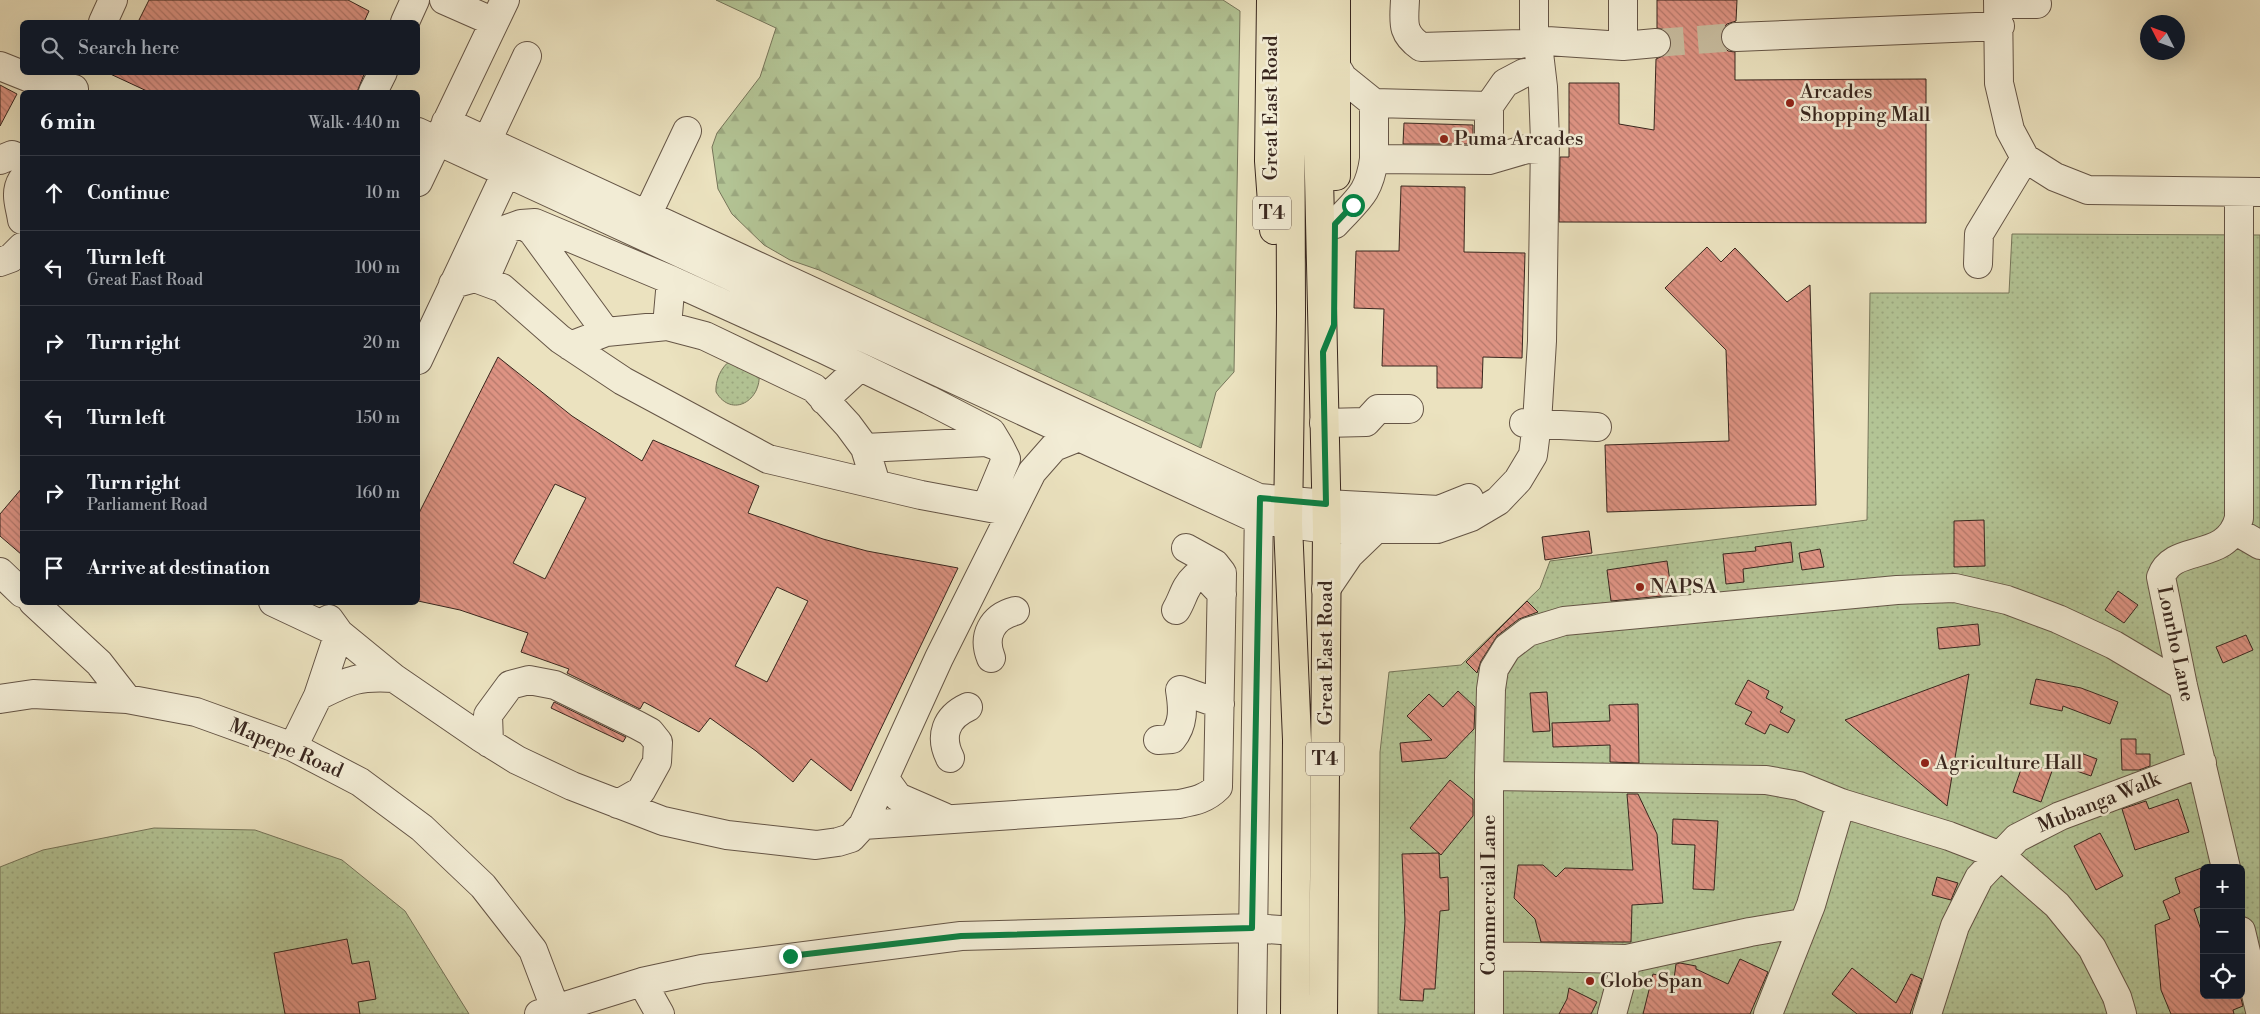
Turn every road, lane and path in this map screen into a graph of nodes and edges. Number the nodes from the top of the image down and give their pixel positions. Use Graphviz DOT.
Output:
graph roads {
  1 [pos="113,0"];
  2 [pos="415,0"];
  3 [pos="444,0"];
  4 [pos="1270,0"];
  5 [pos="1290,0"];
  6 [pos="1315,0"];
  7 [pos="1336,0"];
  8 [pos="1405,0"];
  9 [pos="1534,0"];
  10 [pos="1622,0"];
  11 [pos="2037,4"];
  12 [pos="1999,10"];
  13 [pos="500,11"];
  14 [pos="104,20"];
  15 [pos="406,20"];
  16 [pos="1736,37"];
  17 [pos="1656,43"];
  18 [pos="1623,46"];
  19 [pos="1532,49"];
  20 [pos="527,56"];
  21 [pos="0,66"];
  22 [pos="1337,68"];
  23 [pos="20,74"];
  24 [pos="22,75"];
  25 [pos="381,75"];
  26 [pos="77,85"];
  27 [pos="375,90"];
  28 [pos="1374,103"];
  29 [pos="1488,106"];
  30 [pos="687,131"];
  31 [pos="434,132"];
  32 [pos="1536,150"];
  33 [pos="482,151"];
  34 [pos="20,158"];
  35 [pos="2025,158"];
  36 [pos="1374,159"];
  37 [pos="0,160"];
  38 [pos="1489,160"];
  39 [pos="506,173"];
  40 [pos="420,176"];
  41 [pos="20,184"];
  42 [pos="2249,192"];
  43 [pos="20,209"];
  44 [pos="521,224"];
  45 [pos="642,224"];
  46 [pos="1335,224"];
  47 [pos="20,249"];
  48 [pos="0,262"];
  49 [pos="1978,264"];
  50 [pos="671,280"];
  51 [pos="484,281"];
  52 [pos="453,284"];
  53 [pos="667,326"];
  54 [pos="606,332"];
  55 [pos="570,346"];
  56 [pos="1323,352"];
  57 [pos="420,356"];
  58 [pos="860,367"];
  59 [pos="824,400"];
  60 [pos="1409,409"];
  61 [pos="1324,423"];
  62 [pos="1531,423"];
  63 [pos="1290,426"];
  64 [pos="1597,427"];
  65 [pos="1079,437"];
  66 [pos="1000,447"];
  67 [pos="865,448"];
  68 [pos="876,484"];
  69 [pos="999,509"];
  70 [pos="1259,509"];
  71 [pos="1288,512"];
  72 [pos="1326,517"];
  73 [pos="1375,530"];
  74 [pos="2236,531"];
  75 [pos="2260,544"];
  76 [pos="0,572"];
  77 [pos="1326,590"];
  78 [pos="20,591"];
  79 [pos="36,605"];
  80 [pos="279,605"];
  81 [pos="319,605"];
  82 [pos="1176,610"];
  83 [pos="1015,611"];
  84 [pos="339,633"];
  85 [pos="974,645"];
  86 [pos="394,678"];
  87 [pos="2183,686"];
  88 [pos="318,696"];
  89 [pos="127,699"];
  90 [pos="0,700"];
  91 [pos="1220,704"];
  92 [pos="968,707"];
  93 [pos="488,715"];
  94 [pos="455,720"];
  95 [pos="1158,740"];
  96 [pos="489,742"];
  97 [pos="293,748"];
  98 [pos="950,758"];
  99 [pos="2202,763"];
  100 [pos="1489,776"];
  101 [pos="885,779"];
  102 [pos="629,797"];
  103 [pos="1841,803"];
  104 [pos="950,819"];
  105 [pos="864,825"];
  106 [pos="2001,856"];
  107 [pos="2225,864"];
  108 [pos="1804,923"];
  109 [pos="1252,928"];
  110 [pos="1295,931"];
  111 [pos="2245,948"];
  112 [pos="1489,956"];
  113 [pos="1627,959"];
  114 [pos="642,982"];
  115 [pos="547,1011"];
  116 [pos="2260,1011"];
  117 [pos="660,1014"];
  118 [pos="1252,1014"];
  119 [pos="1295,1014"];
  120 [pos="1323,1014"];
  121 [pos="1489,1014"];
  122 [pos="1612,1014"];
  123 [pos="1768,1014"];
  124 [pos="1927,1014"];
  125 [pos="2122,1014"];
  1 -- 14 [label="street"];
  2 -- 15 [label="street"];
  3 -- 13 [label="street"];
  4 -- 63 [label="main road, Great East Road / T4"];
  5 -- 63 [label="main road, Great East Road / T4"];
  6 -- 56 [label="main road, Great East Road / T4"];
  7 -- 22 [label="main road, Great East Road / T4"];
  8 -- 19 [label="street"];
  9 -- 19 [label="street"];
  10 -- 18 [label="street"];
  11 -- 12 [label="street"];
  12 -- 16 [label="street"];
  12 -- 35 [label="street"];
  13 -- 31 [label="street"];
  17 -- 18 [label="street"];
  18 -- 19 [label="street"];
  19 -- 29 [label="street"];
  19 -- 32 [label="street"];
  20 -- 33 [label="street"];
  21 -- 23 [label="street"];
  22 -- 28 [label="street"];
  22 -- 46 [label="main road, Great East Road / T4"];
  24 -- 26 [label="street"];
  25 -- 27 [label="street"];
  28 -- 29 [label="street"];
  28 -- 36 [label="street"];
  29 -- 38 [label="street"];
  30 -- 45 [label="street"];
  31 -- 33 [label="street"];
  31 -- 40 [label="street"];
  32 -- 38 [label="street"];
  32 -- 62 [label="street"];
  33 -- 39 [label="street"];
  33 -- 45 [label="street"];
  34 -- 37 [label="street"];
  35 -- 42 [label="street"];
  35 -- 49 [label="street"];
  36 -- 38 [label="street"];
  36 -- 46 [label="street"];
  39 -- 45 [label="street"];
  39 -- 52 [label="street"];
  41 -- 43 [label="street"];
  42 -- 74 [label="street"];
  44 -- 50 [label="street"];
  44 -- 51 [label="street"];
  44 -- 54 [label="street"];
  45 -- 65 [label="street"];
  45 -- 70 [label="street"];
  46 -- 56 [label="main road, Great East Road / T4"];
  47 -- 48 [label="street"];
  50 -- 53 [label="street"];
  50 -- 58 [label="street"];
  51 -- 52 [label="street"];
  51 -- 55 [label="street"];
  52 -- 57 [label="street"];
  53 -- 54 [label="street"];
  53 -- 59 [label="street"];
  54 -- 55 [label="street"];
  55 -- 68 [label="street"];
  56 -- 61 [label="main road, Great East Road / T4"];
  58 -- 59 [label="street"];
  58 -- 66 [label="street"];
  59 -- 67 [label="street"];
  60 -- 61 [label="street"];
  61 -- 72 [label="main road, Great East Road / T4"];
  62 -- 64 [label="street"];
  62 -- 72 [label="street"];
  62 -- 73 [label="street"];
  63 -- 71 [label="main road, Great East Road / T4"];
  65 -- 69 [label="street"];
  65 -- 70 [label="street"];
  66 -- 67 [label="street"];
  66 -- 69 [label="street"];
  67 -- 68 [label="street"];
  68 -- 69 [label="street"];
  69 -- 85 [label="street"];
  70 -- 71 [label="street"];
  70 -- 109 [label="street"];
  71 -- 72 [label="street"];
  71 -- 110 [label="main road, Great East Road / T4"];
  72 -- 73 [label="street"];
  72 -- 77 [label="main road, Great East Road / T4"];
  73 -- 77 [label="street"];
  74 -- 75 [label="street"];
  74 -- 87 [label="street, Lonrho Lane"];
  76 -- 78 [label="street"];
  77 -- 120 [label="main road, Great East Road / T4"];
  79 -- 89 [label="street"];
  80 -- 84 [label="street"];
  81 -- 84 [label="street"];
  82 -- 91 [label="street"];
  83 -- 85 [label="street"];
  84 -- 86 [label="street"];
  84 -- 88 [label="street"];
  85 -- 101 [label="street"];
  86 -- 88 [label="street"];
  86 -- 94 [label="street"];
  87 -- 99 [label="street, Lonrho Lane"];
  87 -- 100 [label="street, Commercial Lane"];
  88 -- 97 [label="street"];
  89 -- 90 [label="street, Mapepe Road"];
  89 -- 97 [label="street, Mapepe Road"];
  91 -- 95 [label="street"];
  91 -- 104 [label="street"];
  92 -- 98 [label="street"];
  93 -- 94 [label="street"];
  93 -- 96 [label="street"];
  93 -- 102 [label="street"];
  94 -- 96 [label="street"];
  96 -- 102 [label="street"];
  97 -- 115 [label="street, Mapepe Road"];
  99 -- 106 [label="street, Mubanga Walk"];
  99 -- 107 [label="street, Lonrho Lane"];
  100 -- 103 [label="street"];
  100 -- 112 [label="street, Commercial Lane"];
  101 -- 104 [label="street"];
  101 -- 105 [label="street"];
  102 -- 105 [label="street"];
  103 -- 106 [label="street"];
  103 -- 108 [label="street"];
  104 -- 105 [label="street"];
  106 -- 124 [label="street, Mubanga Walk"];
  106 -- 125 [label="street"];
  108 -- 113 [label="street"];
  108 -- 123 [label="street"];
  109 -- 110 [label="street"];
  109 -- 114 [label="street"];
  109 -- 118 [label="street"];
  110 -- 119 [label="main road, Great East Road / T4"];
  111 -- 116 [label="street"];
  112 -- 113 [label="street"];
  112 -- 121 [label="street, Commercial Lane"];
  113 -- 122 [label="street"];
  114 -- 115 [label="street"];
  114 -- 117 [label="street"];
}
